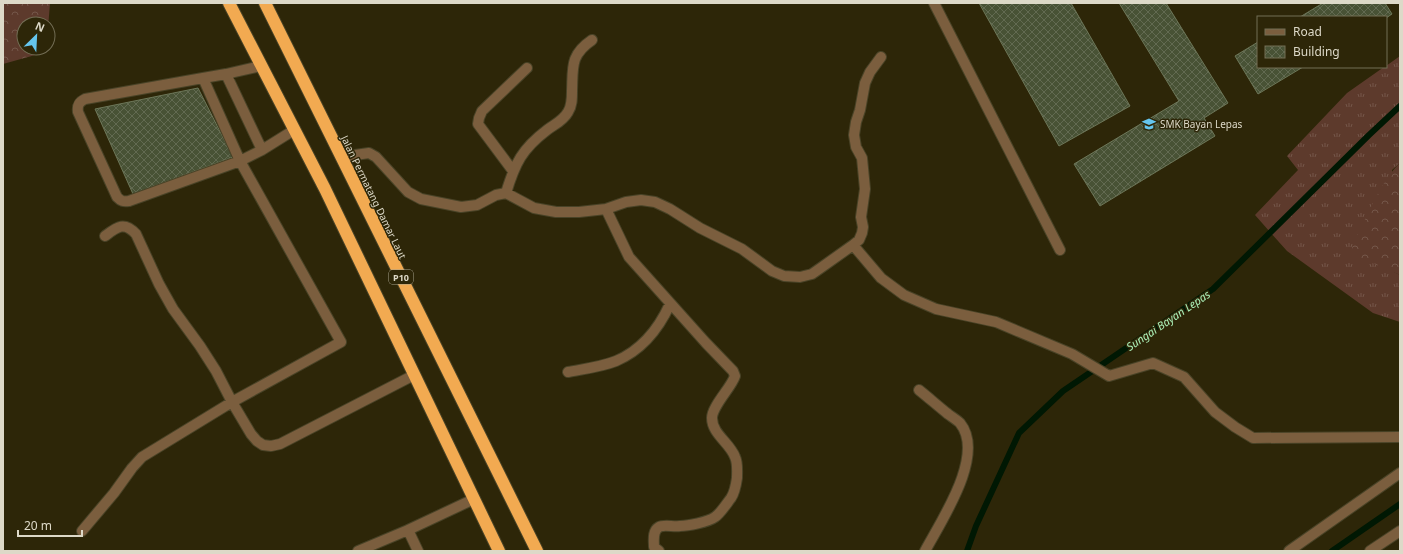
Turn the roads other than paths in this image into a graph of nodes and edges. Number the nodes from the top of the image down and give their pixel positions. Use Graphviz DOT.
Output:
graph roads {
  1 [pos="229,3"];
  2 [pos="265,3"];
  3 [pos="934,3"];
  4 [pos="592,40"];
  5 [pos="881,57"];
  6 [pos="261,66"];
  7 [pos="527,68"];
  8 [pos="226,74"];
  9 [pos="203,78"];
  10 [pos="294,130"];
  11 [pos="262,150"];
  12 [pos="341,157"];
  13 [pos="240,161"];
  14 [pos="513,171"];
  15 [pos="506,193"];
  16 [pos="606,209"];
  17 [pos="105,236"];
  18 [pos="853,245"];
  19 [pos="1060,250"];
  20 [pos="670,304"];
  21 [pos="568,372"];
  22 [pos="414,375"];
  23 [pos="919,390"];
  24 [pos="232,402"];
  25 [pos="1400,437"];
  26 [pos="1400,473"];
  27 [pos="474,499"];
  28 [pos="408,530"];
  29 [pos="82,531"];
  30 [pos="1400,531"];
  31 [pos="358,551"];
  32 [pos="418,551"];
  33 [pos="499,551"];
  34 [pos="537,551"];
  35 [pos="659,551"];
  36 [pos="925,551"];
  37 [pos="1289,551"];
  38 [pos="1370,551"];
  1 -- 6 [label="highway"];
  2 -- 12 [label="highway, Jalan Permatang Damar Laut / P10"];
  3 -- 19 [label="street"];
  4 -- 14 [label="street"];
  5 -- 18 [label="street"];
  6 -- 8 [label="street"];
  6 -- 10 [label="highway"];
  7 -- 14 [label="street"];
  8 -- 9 [label="street"];
  8 -- 11 [label="street"];
  9 -- 13 [label="street"];
  9 -- 13 [label="street"];
  10 -- 11 [label="street"];
  10 -- 22 [label="highway"];
  11 -- 13 [label="street"];
  12 -- 15 [label="street"];
  12 -- 34 [label="highway, Jalan Permatang Damar Laut / P10"];
  13 -- 24 [label="street"];
  14 -- 15 [label="street"];
  15 -- 16 [label="street"];
  16 -- 18 [label="street"];
  16 -- 20 [label="street"];
  17 -- 24 [label="street"];
  18 -- 25 [label="street"];
  20 -- 21 [label="street"];
  20 -- 35 [label="street"];
  22 -- 24 [label="street"];
  22 -- 27 [label="highway"];
  23 -- 36 [label="street"];
  24 -- 29 [label="street"];
  26 -- 37 [label="street"];
  27 -- 28 [label="street"];
  27 -- 33 [label="highway"];
  28 -- 31 [label="street"];
  28 -- 32 [label="street"];
  30 -- 38 [label="street"];
}
